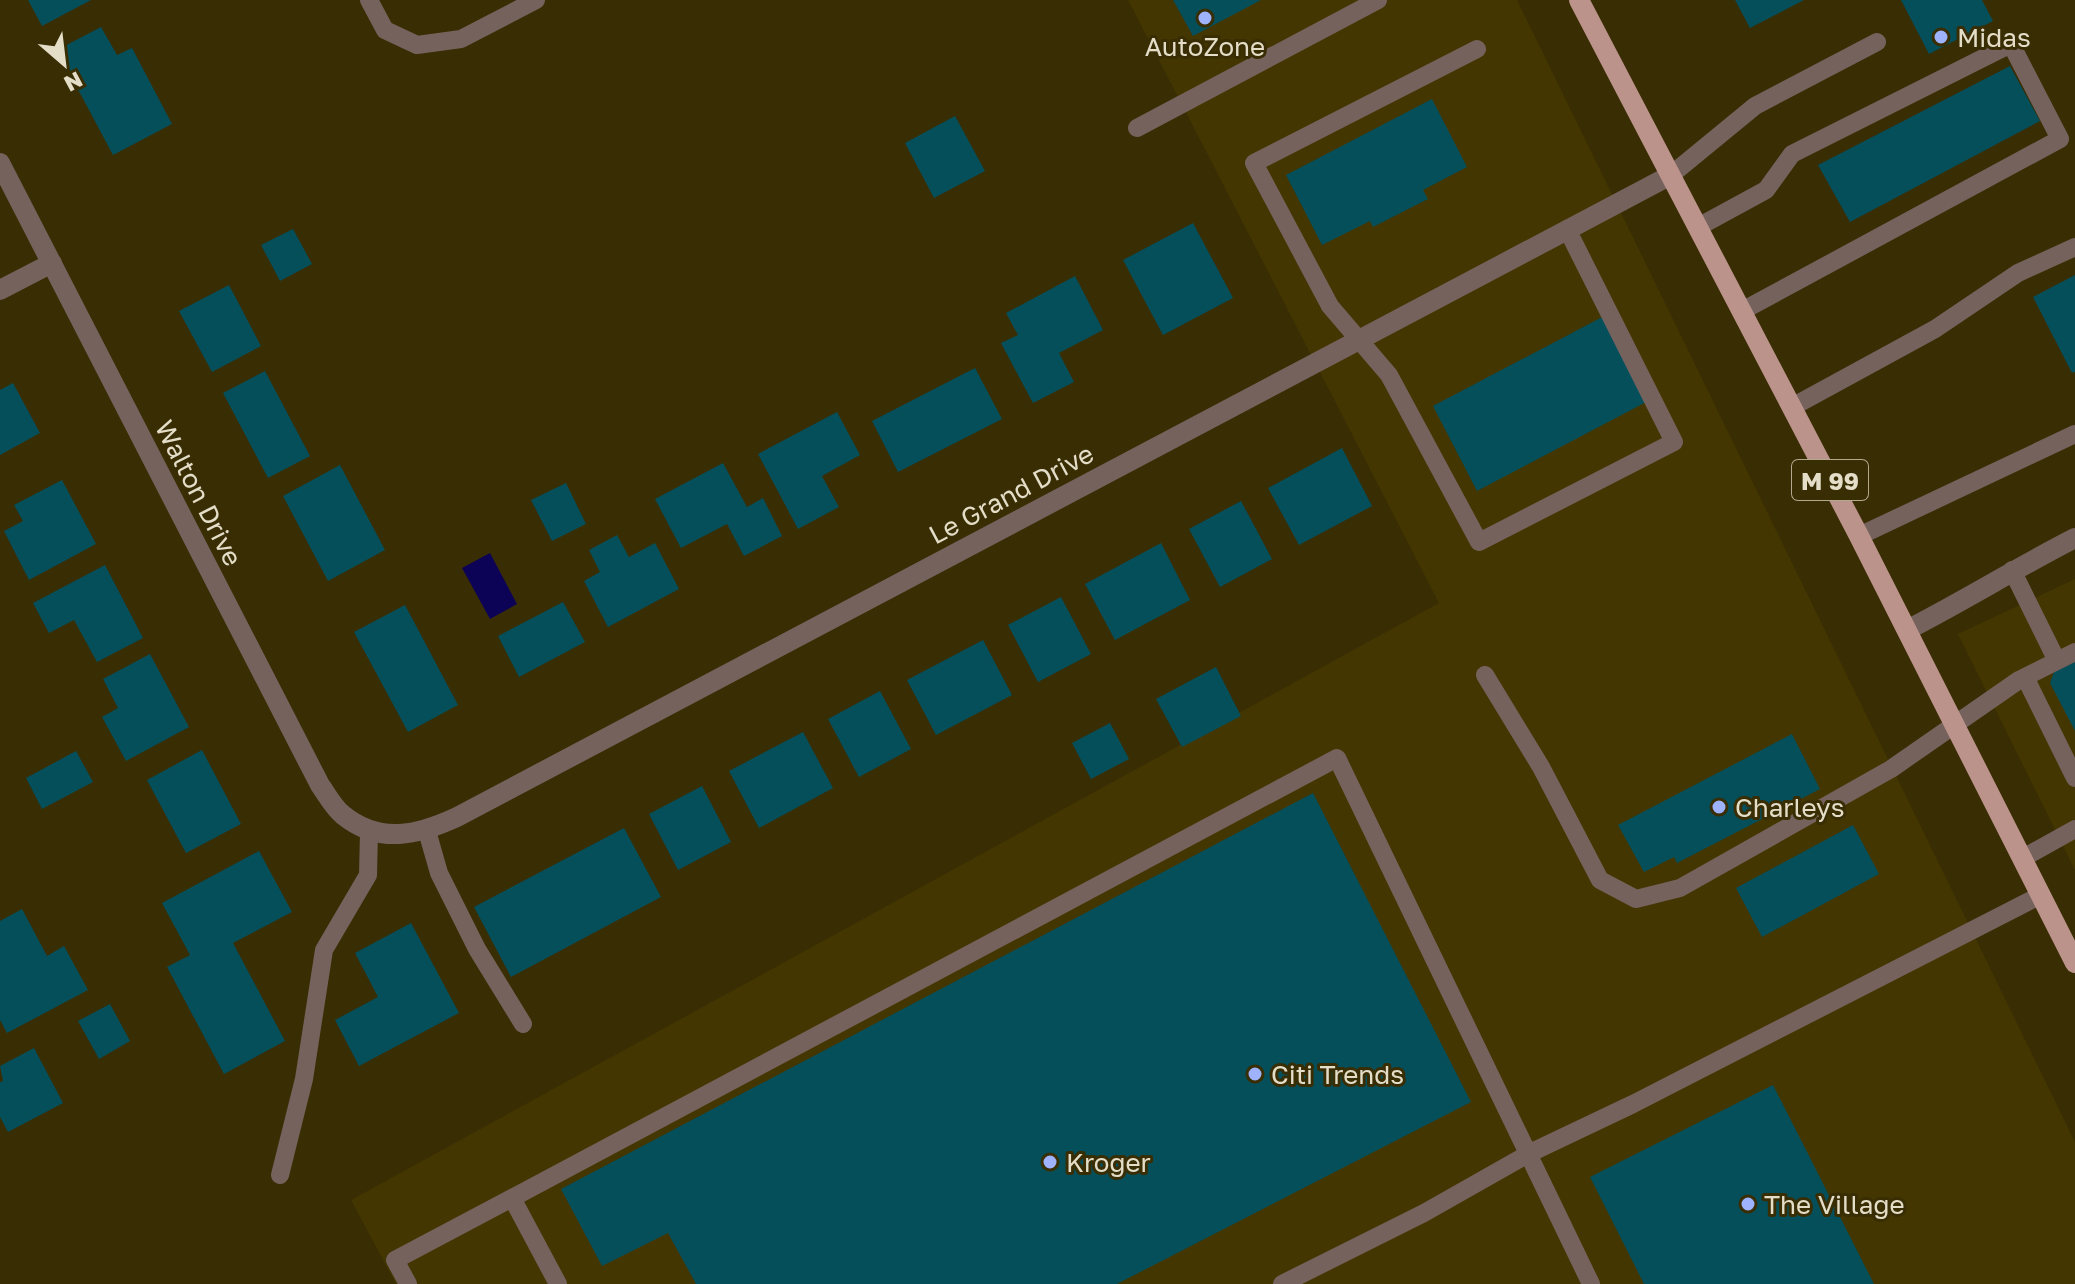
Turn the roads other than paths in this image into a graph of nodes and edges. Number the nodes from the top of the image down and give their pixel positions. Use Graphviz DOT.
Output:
graph roads {
  1 [pos="369,0"];
  2 [pos="536,0"];
  3 [pos="1378,0"];
  4 [pos="1579,0"];
  5 [pos="1877,42"];
  6 [pos="1477,49"];
  7 [pos="1137,128"];
  8 [pos="2060,139"];
  9 [pos="2075,151"];
  10 [pos="0,163"];
  11 [pos="1671,175"];
  12 [pos="1698,227"];
  13 [pos="1567,229"];
  14 [pos="2075,247"];
  15 [pos="52,263"];
  16 [pos="0,290"];
  17 [pos="1742,311"];
  18 [pos="1359,339"];
  19 [pos="1792,407"];
  20 [pos="2075,434"];
  21 [pos="1859,536"];
  22 [pos="2075,538"];
  23 [pos="2012,570"];
  24 [pos="1907,630"];
  25 [pos="2075,652"];
  26 [pos="2057,661"];
  27 [pos="1485,675"];
  28 [pos="2025,677"];
  29 [pos="1954,724"];
  30 [pos="2075,778"];
  31 [pos="2075,829"];
  32 [pos="427,831"];
  33 [pos="369,832"];
  34 [pos="2023,858"];
  35 [pos="2041,895"];
  36 [pos="2075,963"];
  37 [pos="523,1024"];
  38 [pos="1530,1153"];
  39 [pos="280,1175"];
  40 [pos="512,1198"];
  41 [pos="408,1284"];
  42 [pos="558,1284"];
  43 [pos="1282,1284"];
  44 [pos="1591,1284"];
  1 -- 2 [label="lane"];
  3 -- 7 [label="lane"];
  4 -- 11 [label="main road, M 99"];
  5 -- 11 [label="lane"];
  6 -- 18 [label="lane"];
  8 -- 9 [label="lane"];
  8 -- 12 [label="lane"];
  8 -- 17 [label="lane"];
  10 -- 15 [label="street, Walton Drive"];
  11 -- 12 [label="main road, M 99"];
  11 -- 13 [label="street, Le Grand Drive"];
  12 -- 17 [label="main road, M 99"];
  13 -- 18 [label="street, Le Grand Drive"];
  13 -- 18 [label="lane"];
  14 -- 19 [label="lane"];
  15 -- 16 [label="street"];
  15 -- 33 [label="street, Walton Drive"];
  17 -- 19 [label="main road, M 99"];
  18 -- 32 [label="street, Le Grand Drive"];
  19 -- 21 [label="main road, M 99"];
  20 -- 21 [label="lane"];
  21 -- 24 [label="main road, M 99"];
  22 -- 23 [label="street"];
  23 -- 24 [label="street"];
  23 -- 26 [label="lane"];
  24 -- 29 [label="main road, M 99"];
  25 -- 26 [label="lane"];
  26 -- 28 [label="lane"];
  27 -- 29 [label="lane"];
  28 -- 29 [label="lane"];
  28 -- 30 [label="lane"];
  29 -- 34 [label="main road, M 99"];
  31 -- 34 [label="lane"];
  32 -- 33 [label="street, Le Grand Drive"];
  32 -- 37 [label="lane"];
  33 -- 39 [label="lane"];
  34 -- 35 [label="main road, M 99"];
  35 -- 36 [label="main road, M 99"];
  35 -- 38 [label="lane"];
  38 -- 40 [label="lane"];
  38 -- 43 [label="lane"];
  38 -- 44 [label="lane"];
  40 -- 41 [label="lane"];
  40 -- 42 [label="lane"];
}
